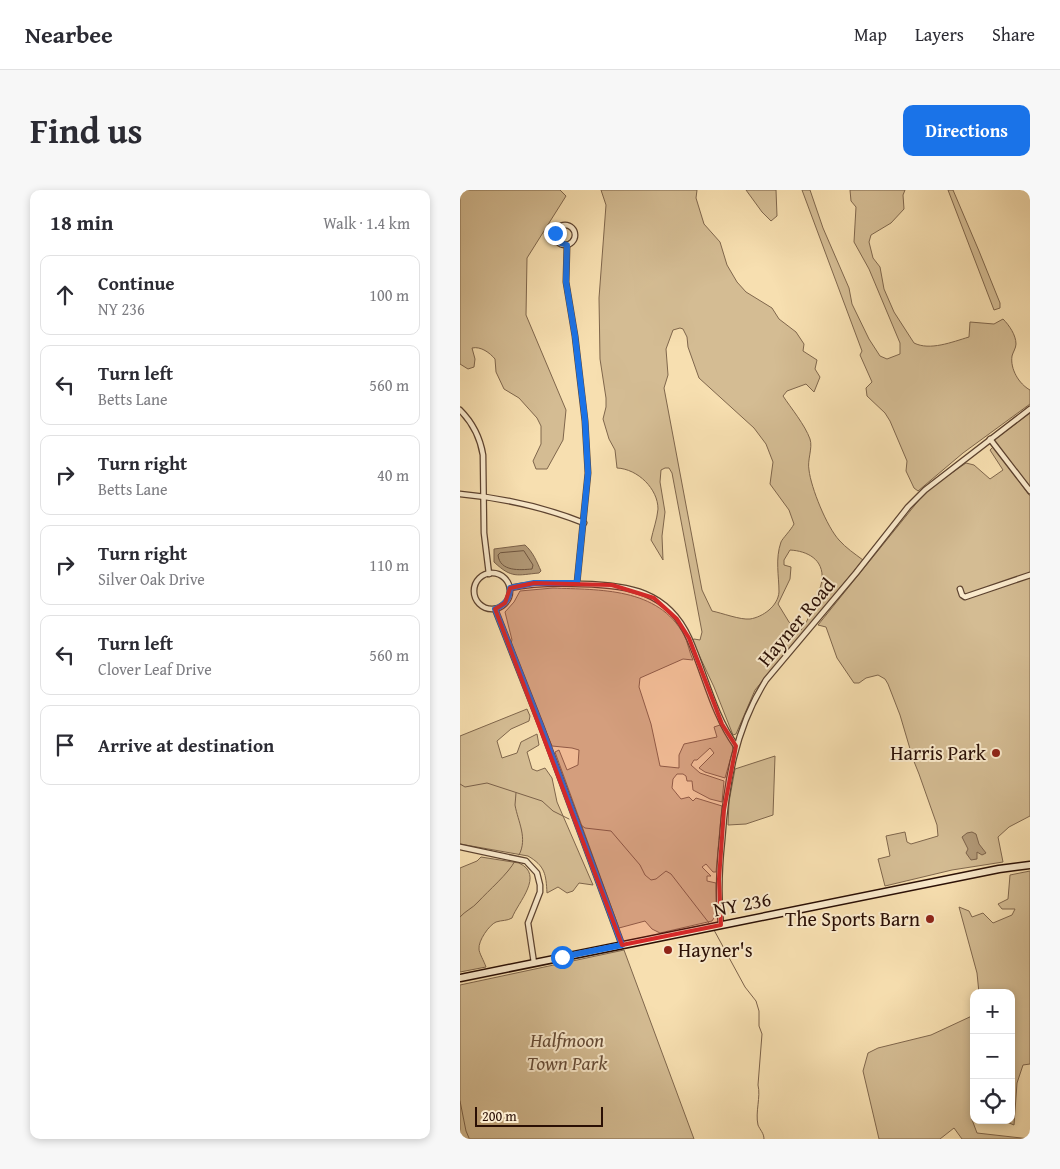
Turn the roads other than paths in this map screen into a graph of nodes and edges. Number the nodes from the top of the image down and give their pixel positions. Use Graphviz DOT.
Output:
graph roads {
  1 [pos="567,245"];
  2 [pos="1030,409"];
  3 [pos="460,410"];
  4 [pos="990,439"];
  5 [pos="1030,491"];
  6 [pos="460,494"];
  7 [pos="482,496"];
  8 [pos="584,523"];
  9 [pos="488,574"];
  10 [pos="1030,575"];
  11 [pos="577,583"];
  12 [pos="510,588"];
  13 [pos="960,589"];
  14 [pos="495,609"];
  15 [pos="736,746"];
  16 [pos="460,847"];
  17 [pos="1030,865"];
  18 [pos="721,925"];
  19 [pos="622,945"];
  20 [pos="534,963"];
  21 [pos="460,978"];
  1 -- 1 [label="street"];
  1 -- 8 [label="street"];
  2 -- 4 [label="street, Hayner Road"];
  3 -- 7 [label="street"];
  4 -- 5 [label="street"];
  4 -- 15 [label="street, Hayner Road"];
  6 -- 7 [label="street"];
  7 -- 8 [label="street"];
  7 -- 9 [label="street"];
  8 -- 11 [label="street"];
  9 -- 12 [label="street"];
  9 -- 14 [label="street"];
  10 -- 13 [label="street"];
  11 -- 12 [label="street"];
  11 -- 15 [label="street"];
  12 -- 14 [label="street"];
  14 -- 19 [label="street"];
  15 -- 18 [label="street, Hayner Road"];
  16 -- 20 [label="street"];
  17 -- 18 [label="main road, NY 236 / NY 236"];
  18 -- 19 [label="main road, NY 236 / NY 236"];
  19 -- 20 [label="main road, NY 236 / NY 236"];
  20 -- 21 [label="main road, NY 236 / NY 236"];
}
